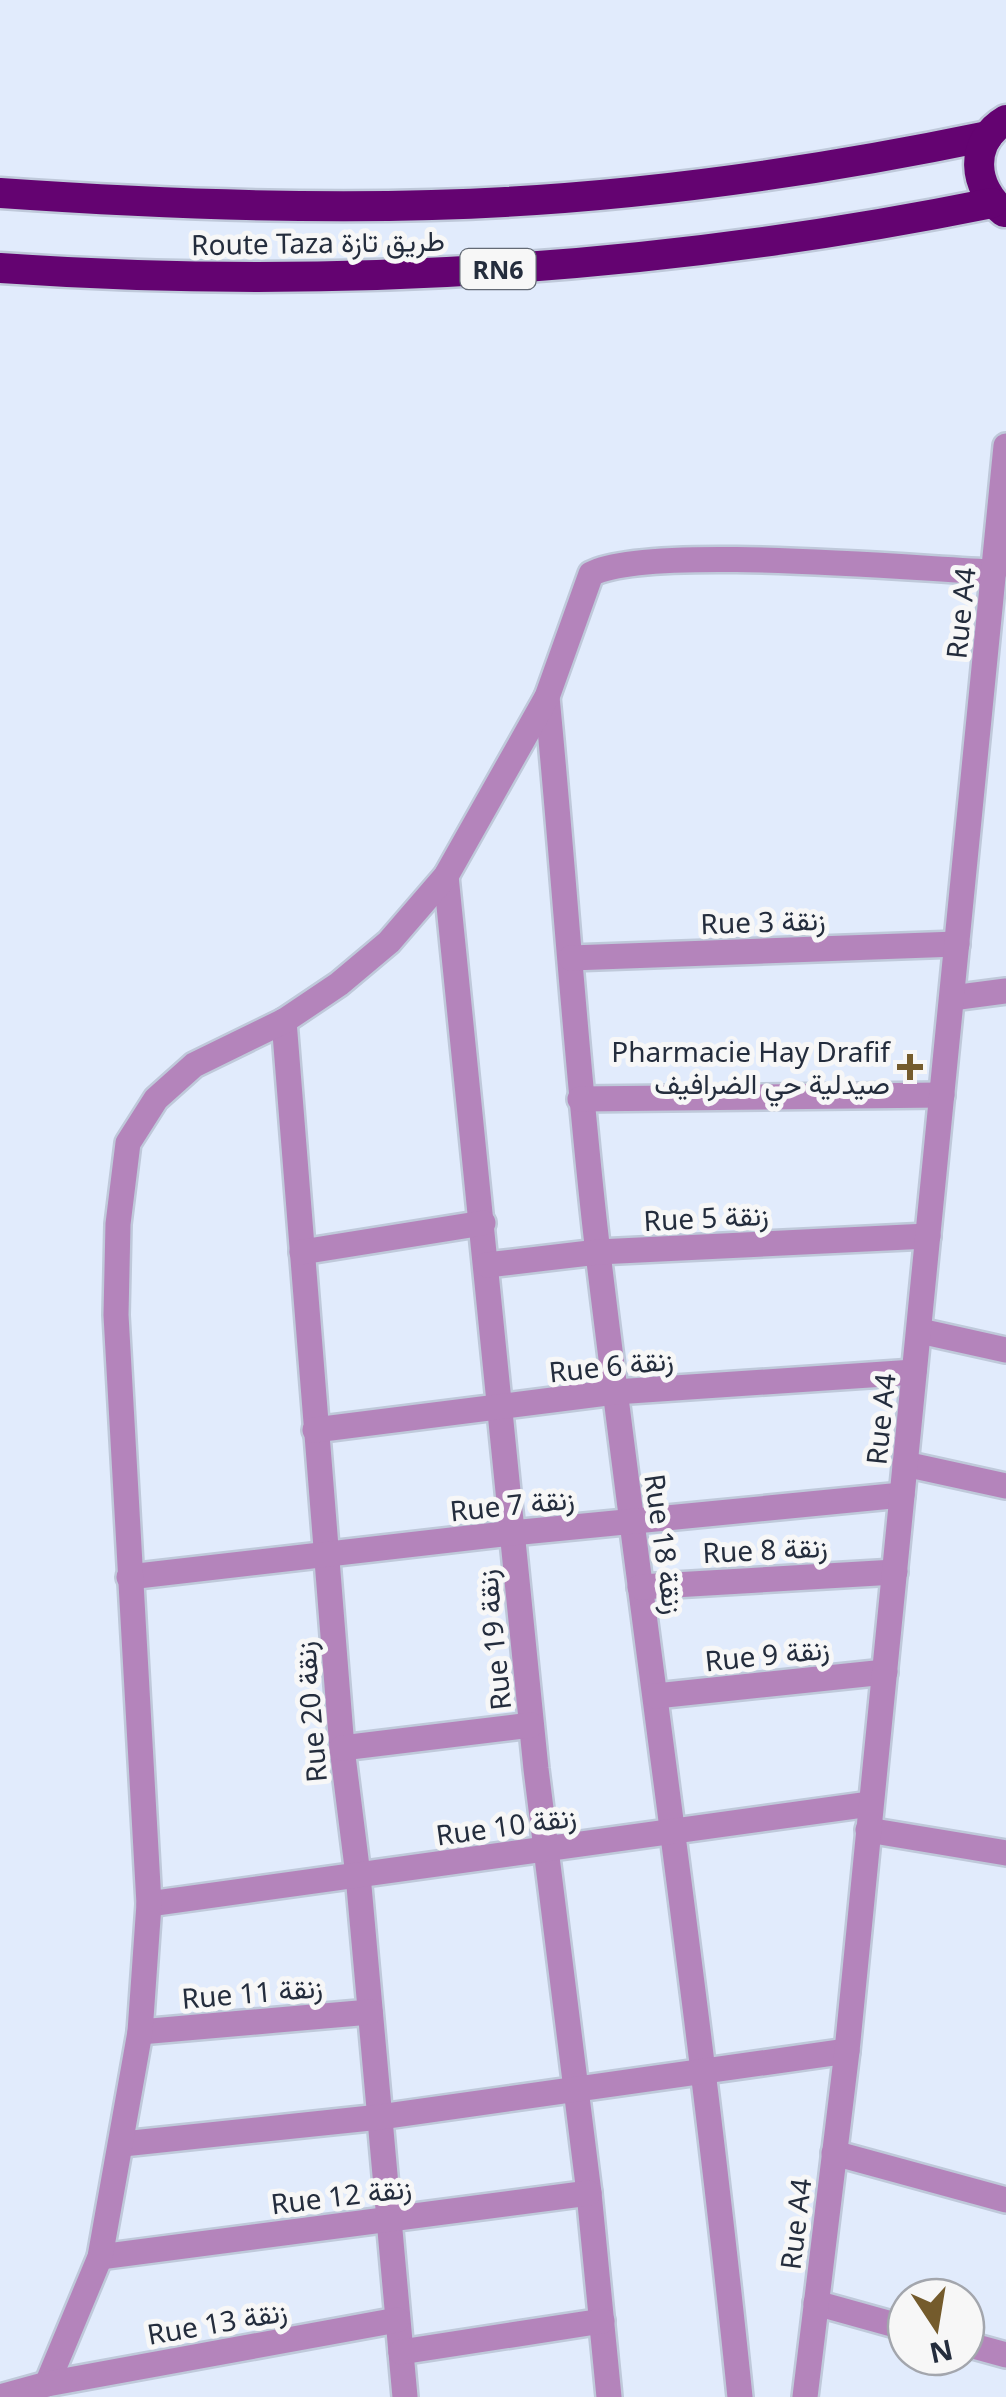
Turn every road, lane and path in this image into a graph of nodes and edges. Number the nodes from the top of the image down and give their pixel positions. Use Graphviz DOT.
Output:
graph roads {
  1 [pos="997,128"];
  2 [pos="0,193"];
  3 [pos="999,208"];
  4 [pos="0,268"];
  5 [pos="1006,446"];
  6 [pos="1005,460"];
  7 [pos="994,572"];
  8 [pos="546,697"];
  9 [pos="993,710"];
  10 [pos="446,876"];
  11 [pos="957,944"];
  12 [pos="571,958"];
  13 [pos="1006,991"];
  14 [pos="952,998"];
  15 [pos="284,1021"];
  16 [pos="942,1095"];
  17 [pos="580,1100"];
  18 [pos="483,1223"];
  19 [pos="928,1236"];
  20 [pos="302,1252"];
  21 [pos="598,1252"];
  22 [pos="487,1265"];
  23 [pos="920,1331"];
  24 [pos="1006,1350"];
  25 [pos="914,1372"];
  26 [pos="615,1392"];
  27 [pos="501,1407"];
  28 [pos="315,1430"];
  29 [pos="906,1464"];
  30 [pos="1006,1486"];
  31 [pos="902,1495"];
  32 [pos="631,1523"];
  33 [pos="512,1533"];
  34 [pos="326,1555"];
  35 [pos="894,1572"];
  36 [pos="129,1577"];
  37 [pos="640,1587"];
  38 [pos="884,1672"];
  39 [pos="656,1696"];
  40 [pos="532,1725"];
  41 [pos="342,1748"];
  42 [pos="869,1817"];
  43 [pos="674,1829"];
  44 [pos="546,1851"];
  45 [pos="1006,1853"];
  46 [pos="358,1875"];
  47 [pos="149,1904"];
  48 [pos="370,2012"];
  49 [pos="140,2032"];
  50 [pos="847,2050"];
  51 [pos="706,2072"];
  52 [pos="575,2088"];
  53 [pos="380,2117"];
  54 [pos="122,2144"];
  55 [pos="834,2153"];
  56 [pos="589,2193"];
  57 [pos="1006,2200"];
  58 [pos="389,2219"];
  59 [pos="100,2257"];
  60 [pos="816,2303"];
  61 [pos="397,2320"];
  62 [pos="602,2321"];
  63 [pos="886,2322"];
  64 [pos="401,2352"];
  65 [pos="47,2384"];
  66 [pos="0,2397"];
  67 [pos="405,2397"];
  68 [pos="608,2397"];
  69 [pos="740,2397"];
  70 [pos="805,2397"];
  1 -- 2 [label="highway, Route Taza طريق تازة / RN6"];
  1 -- 3 [label="highway, RN6"];
  3 -- 4 [label="highway, Route Taza طريق تازة / RN6"];
  5 -- 6 [label="street, Rue A4"];
  6 -- 7 [label="street, Rue A4"];
  7 -- 8 [label="street"];
  7 -- 9 [label="street, Rue A4"];
  8 -- 10 [label="street"];
  8 -- 12 [label="street, Rue 18 زنقة"];
  9 -- 11 [label="street, Rue A4"];
  10 -- 15 [label="street"];
  10 -- 18 [label="street, Rue 19 زنقة"];
  11 -- 12 [label="street, Rue 3 زنقة"];
  11 -- 14 [label="street, Rue A4"];
  12 -- 17 [label="street, Rue 18 زنقة"];
  13 -- 14 [label="street"];
  14 -- 16 [label="street, Rue A4"];
  15 -- 20 [label="street, Rue 20 زنقة"];
  15 -- 36 [label="street"];
  16 -- 17 [label="street"];
  16 -- 19 [label="street, Rue A4"];
  17 -- 21 [label="street, Rue 18 زنقة"];
  18 -- 20 [label="street"];
  18 -- 22 [label="street, Rue 19 زنقة"];
  19 -- 21 [label="street, Rue 5 زنقة"];
  19 -- 23 [label="street, Rue A4"];
  20 -- 28 [label="street, Rue 20 زنقة"];
  21 -- 22 [label="street, Rue 5 زنقة"];
  21 -- 26 [label="street, Rue 18 زنقة"];
  22 -- 27 [label="street, Rue 19 زنقة"];
  23 -- 24 [label="street"];
  23 -- 25 [label="street, Rue A4"];
  25 -- 26 [label="street, Rue 6 زنقة"];
  25 -- 29 [label="street, Rue A4"];
  26 -- 27 [label="street, Rue 6 زنقة"];
  26 -- 32 [label="street, Rue 18 زنقة"];
  27 -- 28 [label="street, Rue 6 زنقة"];
  27 -- 33 [label="street, Rue 19 زنقة"];
  28 -- 34 [label="street, Rue 20 زنقة"];
  29 -- 30 [label="street"];
  29 -- 31 [label="street, Rue A4"];
  31 -- 32 [label="street, Rue 7 زنقة"];
  31 -- 35 [label="street, Rue A4"];
  32 -- 33 [label="street, Rue 7 زنقة"];
  32 -- 37 [label="street, Rue 18 زنقة"];
  33 -- 34 [label="street, Rue 7 زنقة"];
  33 -- 40 [label="street, Rue 19 زنقة"];
  34 -- 36 [label="street, Rue 7 زنقة"];
  34 -- 41 [label="street, Rue 20 زنقة"];
  35 -- 37 [label="street, Rue 8 زنقة"];
  35 -- 38 [label="street, Rue A4"];
  36 -- 47 [label="street"];
  37 -- 39 [label="street, Rue 18 زنقة"];
  38 -- 39 [label="street, Rue 9 زنقة"];
  38 -- 42 [label="street, Rue A4"];
  39 -- 43 [label="street, Rue 18 زنقة"];
  40 -- 41 [label="street"];
  40 -- 44 [label="street, Rue 19 زنقة"];
  41 -- 46 [label="street, Rue 20 زنقة"];
  42 -- 43 [label="street, Rue 10 زنقة"];
  42 -- 45 [label="street, Rue 10 زنقة"];
  42 -- 50 [label="street, Rue A4"];
  43 -- 44 [label="street, Rue 10 زنقة"];
  43 -- 51 [label="street, Rue 18 زنقة"];
  44 -- 46 [label="street, Rue 10 زنقة"];
  44 -- 52 [label="street, Rue 19 زنقة"];
  46 -- 47 [label="street, Rue 10 زنقة"];
  46 -- 48 [label="street, Rue 20 زنقة"];
  47 -- 49 [label="street"];
  48 -- 49 [label="street, Rue 11 زنقة"];
  48 -- 53 [label="street, Rue 20 زنقة"];
  49 -- 54 [label="street"];
  50 -- 51 [label="street"];
  50 -- 55 [label="street, Rue A4"];
  51 -- 52 [label="street"];
  51 -- 69 [label="street, Rue 18 زنقة"];
  52 -- 53 [label="street"];
  52 -- 56 [label="street, Rue 19 زنقة"];
  53 -- 54 [label="street"];
  53 -- 58 [label="street, Rue 20 زنقة"];
  54 -- 59 [label="street"];
  55 -- 57 [label="street"];
  55 -- 60 [label="street, Rue A4"];
  56 -- 58 [label="street, Rue 12 زنقة"];
  56 -- 62 [label="street, Rue 19 زنقة"];
  58 -- 59 [label="street, Rue 12 زنقة"];
  58 -- 61 [label="street, Rue 20 زنقة"];
  59 -- 65 [label="street"];
  60 -- 63 [label="street"];
  60 -- 70 [label="street, Rue A4"];
  61 -- 64 [label="street, Rue 20 زنقة"];
  61 -- 65 [label="street, Rue 13 زنقة"];
  62 -- 64 [label="street"];
  62 -- 68 [label="street, Rue 19 زنقة"];
  64 -- 67 [label="street, Rue 20 زنقة"];
  65 -- 66 [label="street, Rue 13 زنقة"];
}
